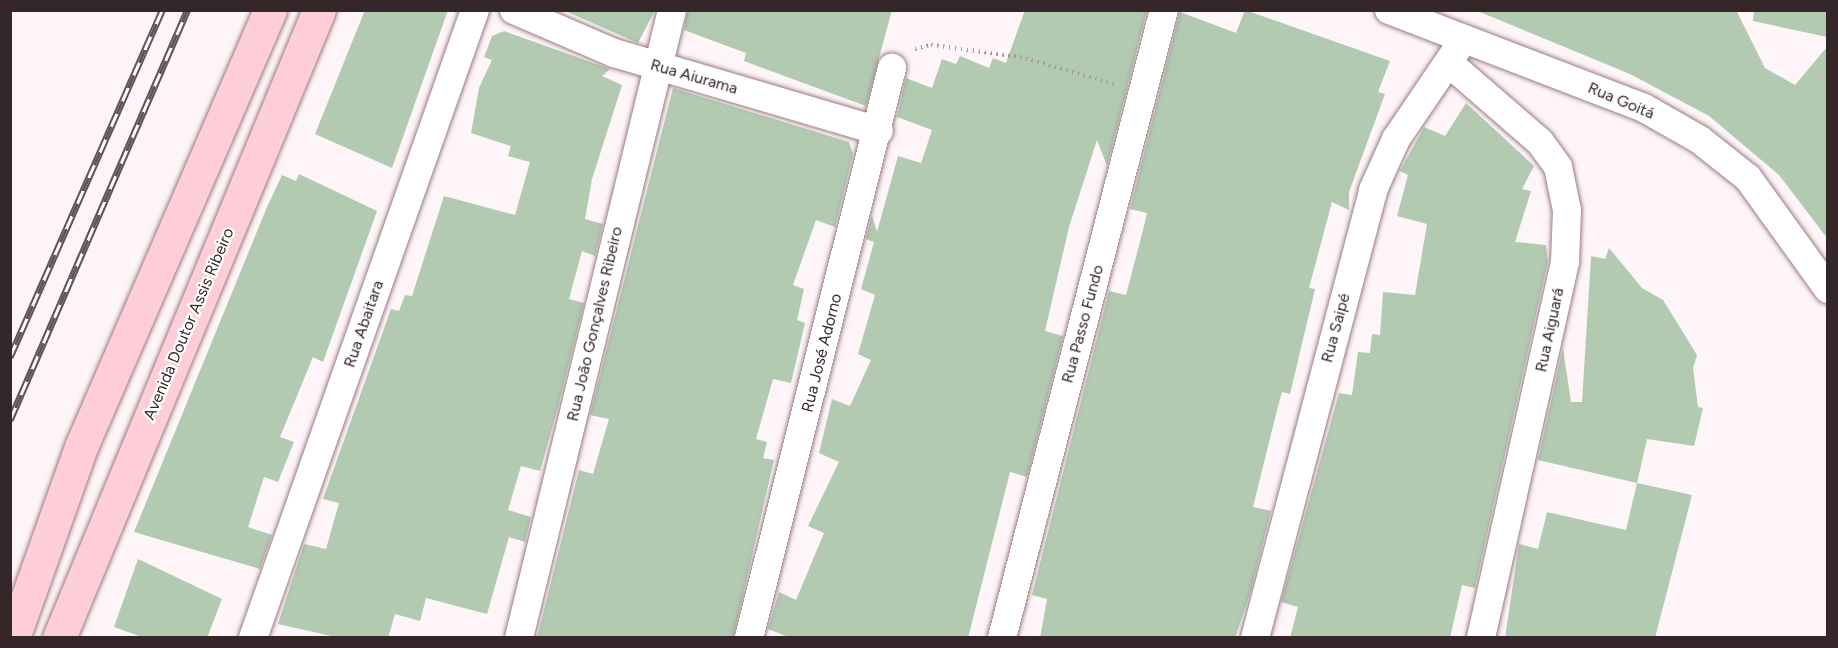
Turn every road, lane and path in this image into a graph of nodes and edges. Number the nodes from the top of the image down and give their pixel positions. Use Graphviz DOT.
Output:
graph roads {
  1 [pos="270,10"];
  2 [pos="320,10"];
  3 [pos="475,10"];
  4 [pos="514,10"];
  5 [pos="672,10"];
  6 [pos="1164,10"];
  7 [pos="1389,10"];
  8 [pos="1438,18"];
  9 [pos="1464,39"];
  10 [pos="1450,64"];
  11 [pos="656,66"];
  12 [pos="892,68"];
  13 [pos="1143,92"];
  14 [pos="879,131"];
  15 [pos="1827,289"];
  16 [pos="13,638"];
  17 [pos="59,638"];
  18 [pos="253,638"];
  19 [pos="519,638"];
  20 [pos="749,638"];
  21 [pos="1002,638"];
  22 [pos="1255,638"];
  23 [pos="1481,638"];
  1 -- 16 [label="main road"];
  2 -- 17 [label="main road, Avenida Doutor Assis Ribeiro"];
  3 -- 18 [label="street, Rua Abaitara"];
  4 -- 11 [label="street, Rua Aiurama"];
  5 -- 11 [label="street, Rua João Gonçalves Ribeiro"];
  6 -- 13 [label="street, Rua Passo Fundo"];
  7 -- 8 [label="street, Rua Goitá"];
  8 -- 9 [label="street, Rua Goitá"];
  9 -- 10 [label="street, Rua Saipé"];
  9 -- 15 [label="street, Rua Goitá"];
  10 -- 22 [label="street, Rua Saipé"];
  10 -- 23 [label="street, Rua Aiguará"];
  11 -- 14 [label="street, Rua Aiurama"];
  11 -- 19 [label="street, Rua João Gonçalves Ribeiro"];
  12 -- 13 [label="path"];
  12 -- 14 [label="street, Rua José Adorno"];
  13 -- 21 [label="street, Rua Passo Fundo"];
  14 -- 20 [label="street, Rua José Adorno"];
}
